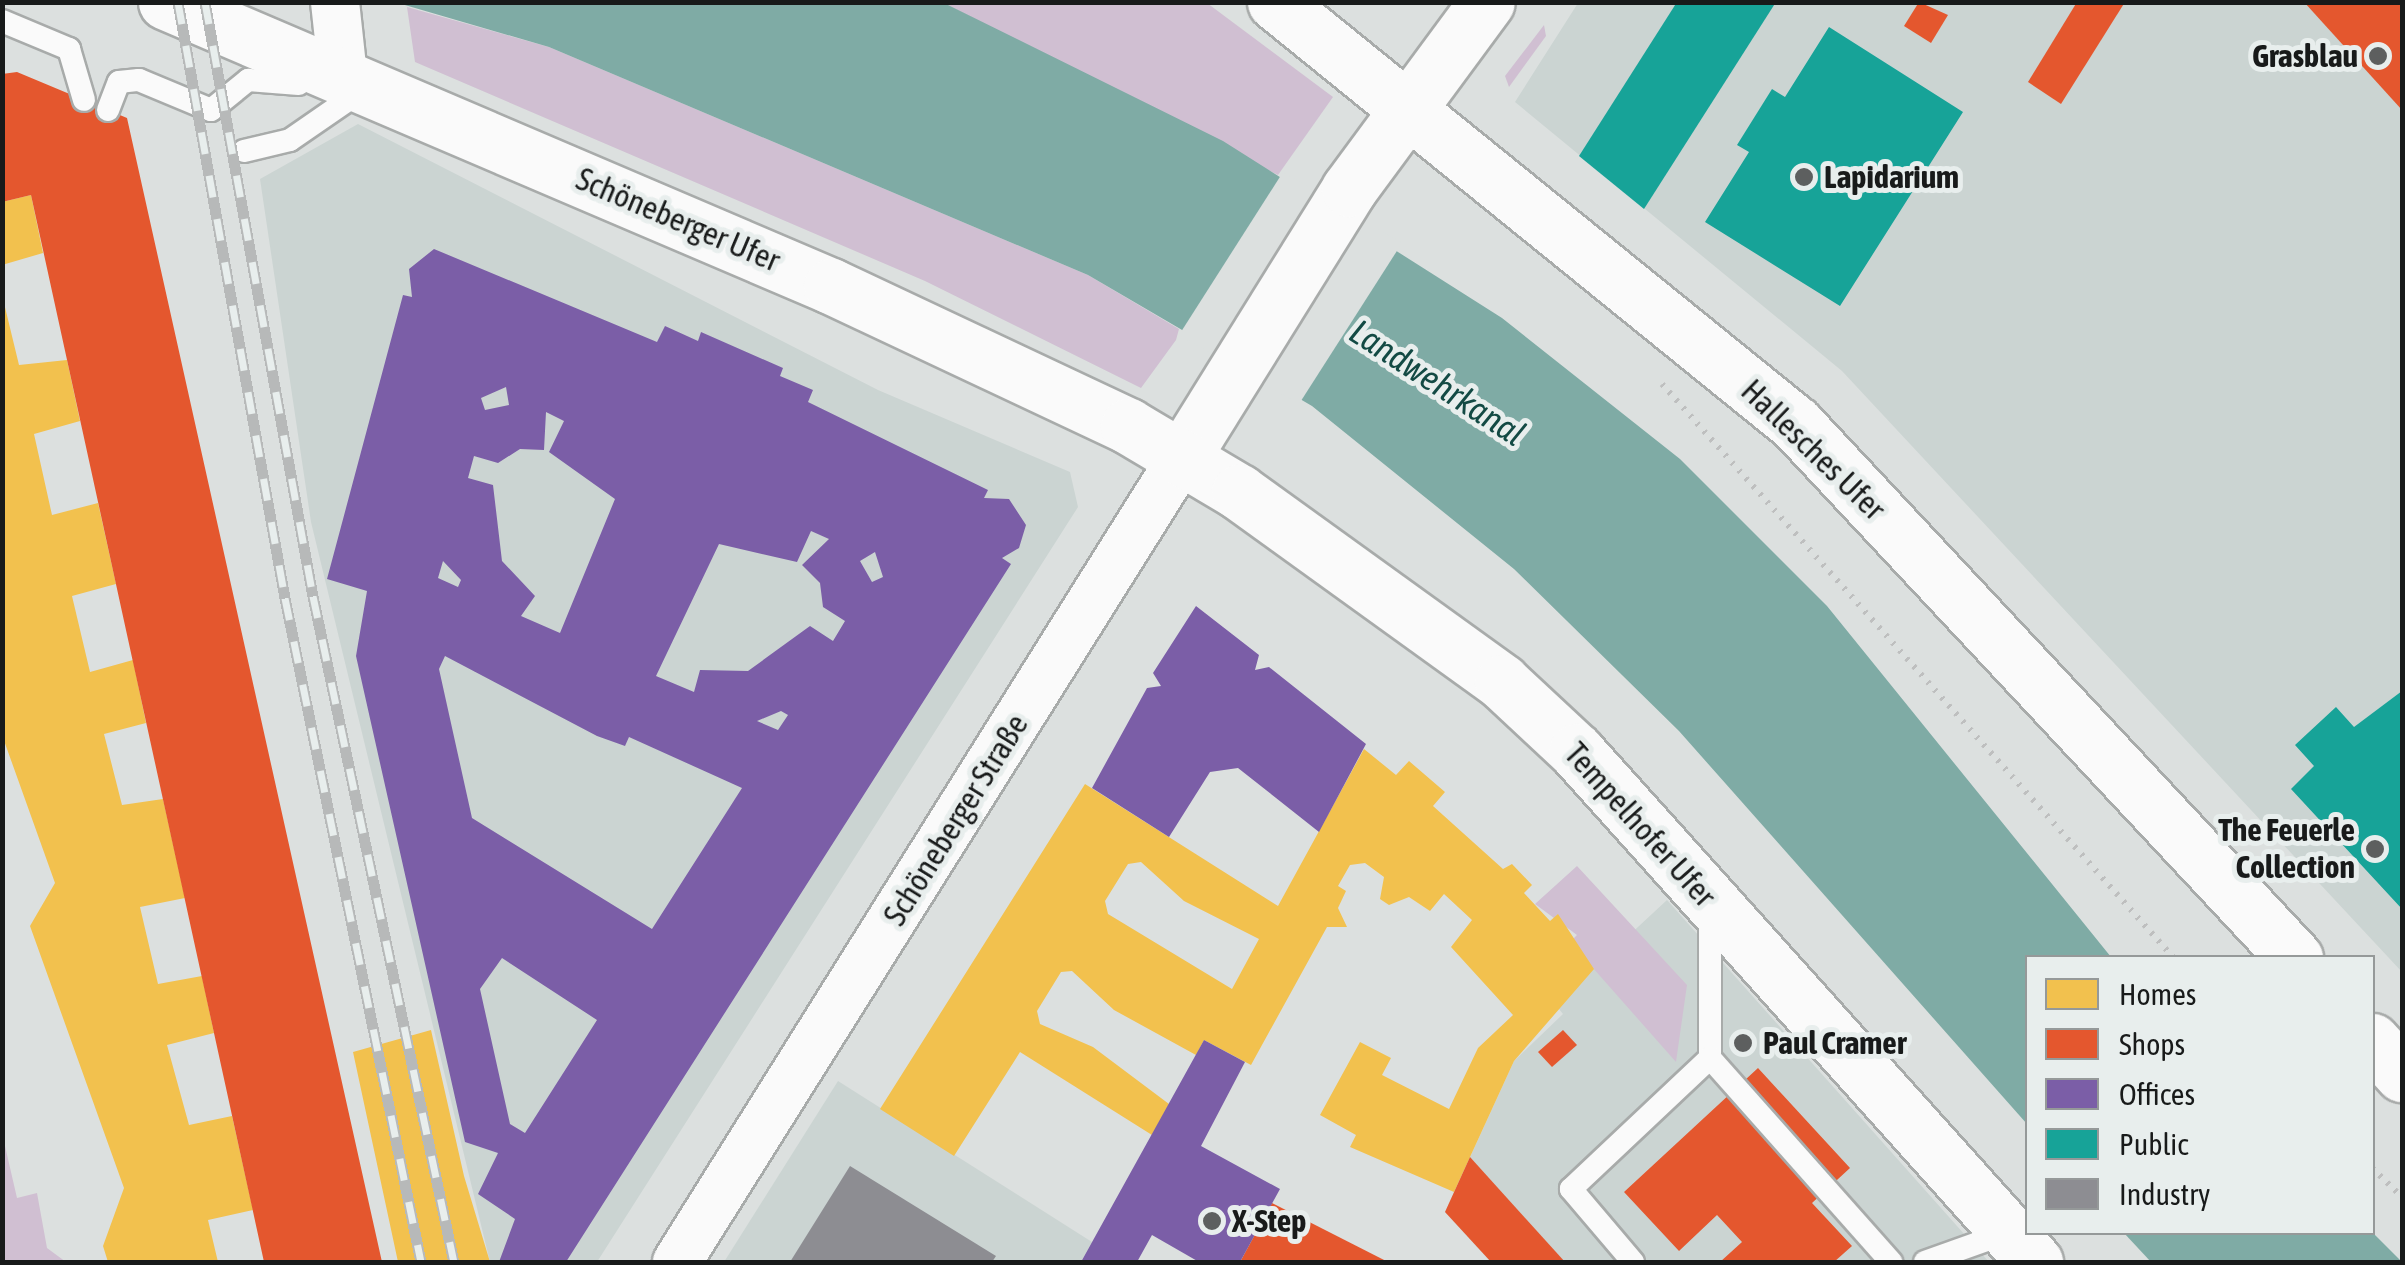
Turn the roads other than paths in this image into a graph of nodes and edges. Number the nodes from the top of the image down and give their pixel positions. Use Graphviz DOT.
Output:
graph roads {
  1 [pos="166,2"];
  2 [pos="334,2"];
  3 [pos="1276,2"];
  4 [pos="1487,2"];
  5 [pos="2,21"];
  6 [pos="354,82"];
  7 [pos="84,100"];
  8 [pos="1410,105"];
  9 [pos="108,110"];
  10 [pos="244,151"];
  11 [pos="1183,456"];
  12 [pos="1710,901"];
  13 [pos="2291,955"];
  14 [pos="2375,1044"];
  15 [pos="1710,1058"];
  16 [pos="2402,1074"];
  17 [pos="2020,1248"];
  18 [pos="1879,1258"];
  19 [pos="677,1262"];
  20 [pos="1633,1262"];
  21 [pos="1925,1262"];
  1 -- 6 [label="main road, Schöneberger Ufer"];
  2 -- 6 [label="street"];
  3 -- 8 [label="main road, Hallesches Ufer"];
  4 -- 8 [label="main road"];
  5 -- 7 [label="lane"];
  6 -- 9 [label="lane"];
  6 -- 10 [label="lane"];
  6 -- 11 [label="main road, Schöneberger Ufer"];
  8 -- 11 [label="main road, Schöneberger Straße"];
  8 -- 13 [label="main road, Hallesches Ufer"];
  11 -- 12 [label="main road, Tempelhofer Ufer"];
  11 -- 19 [label="street, Schöneberger Straße"];
  12 -- 15 [label="lane"];
  12 -- 17 [label="main road, Tempelhofer Ufer"];
  14 -- 16 [label="main road"];
  15 -- 18 [label="lane"];
  15 -- 20 [label="lane"];
  17 -- 21 [label="lane"];
}
